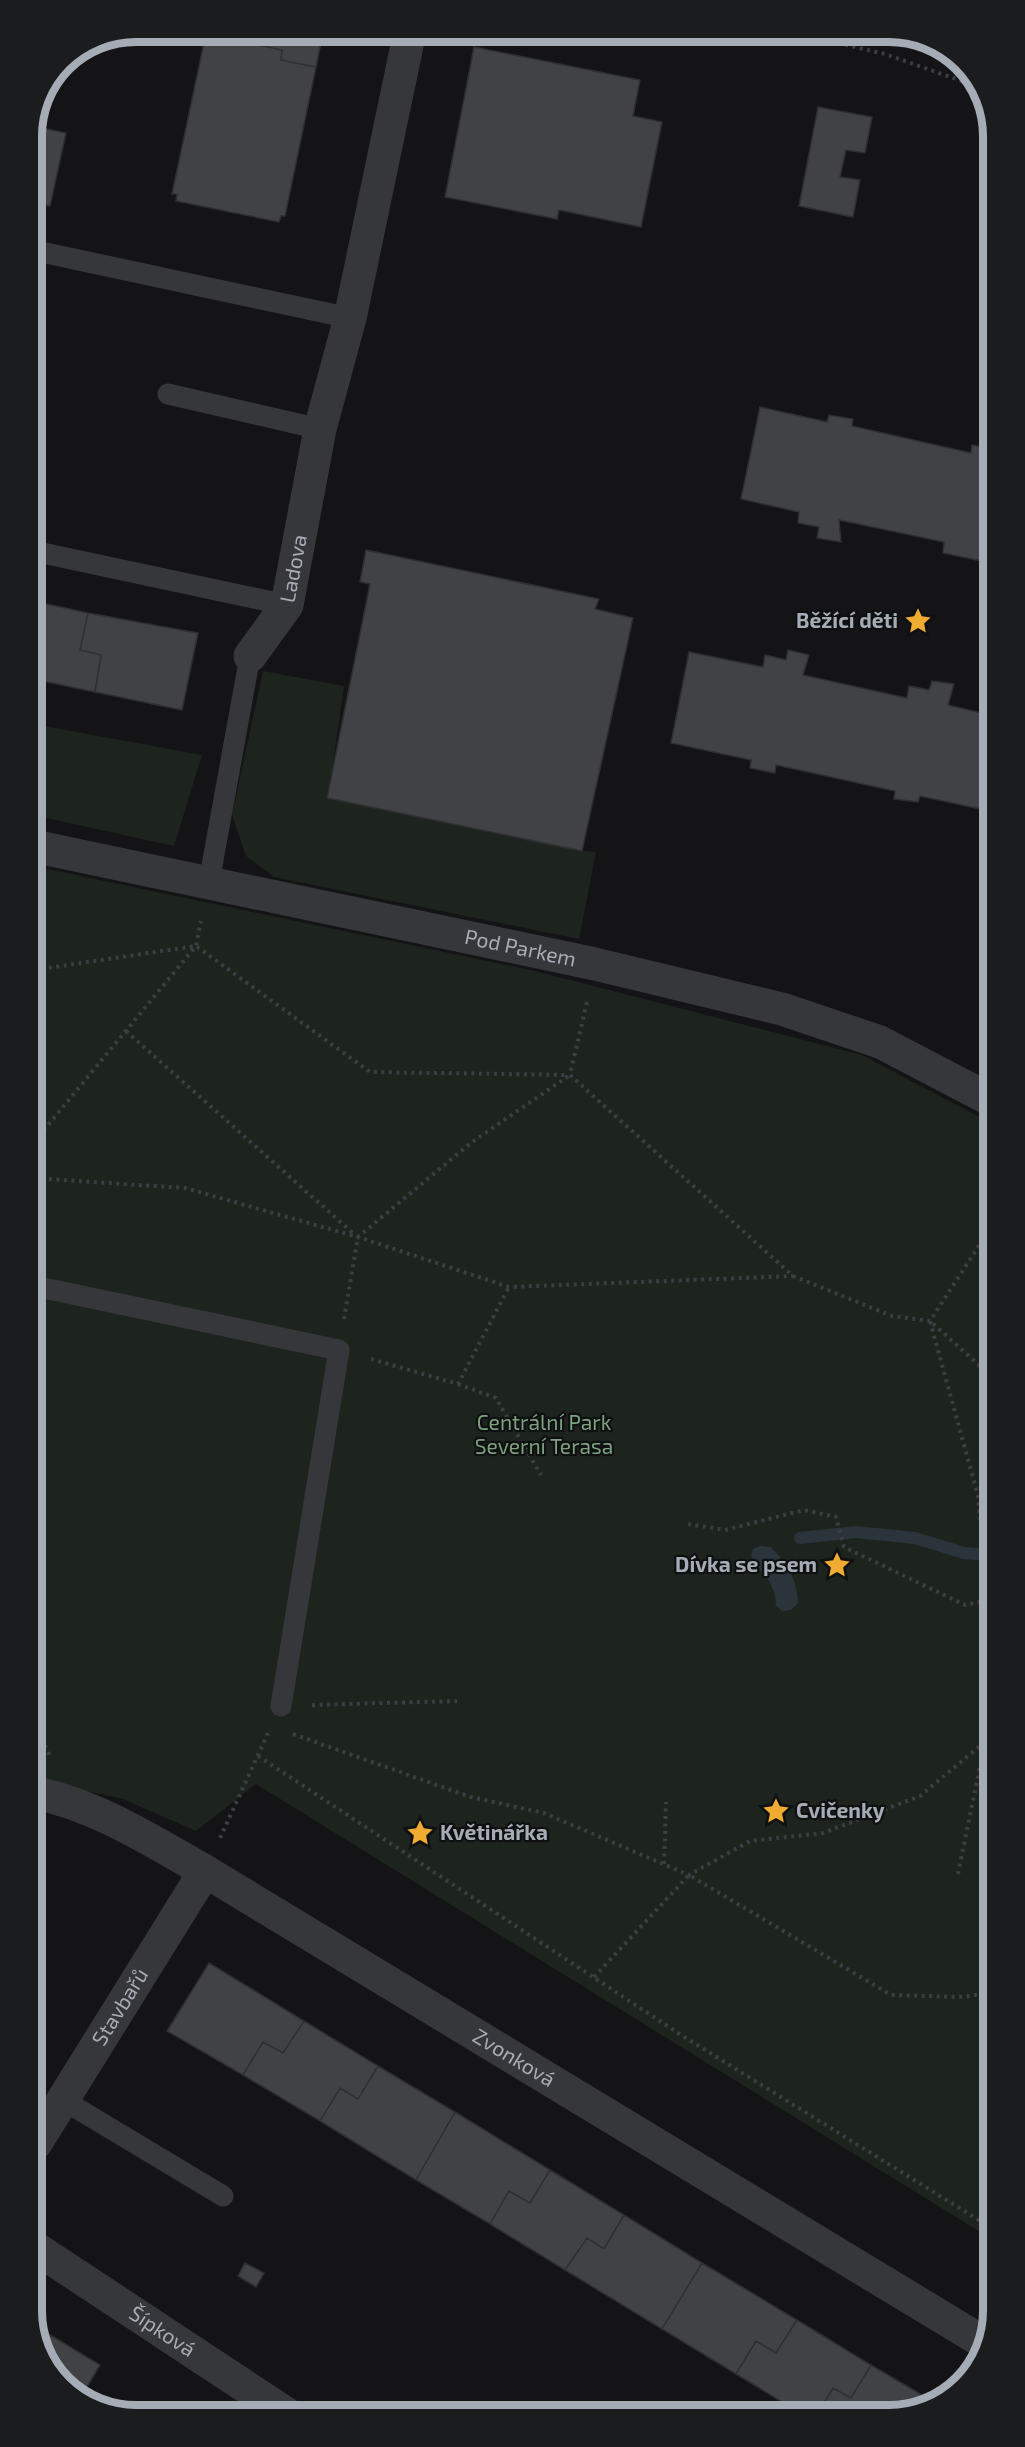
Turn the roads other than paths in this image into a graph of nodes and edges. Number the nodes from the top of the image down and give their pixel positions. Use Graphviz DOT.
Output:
graph roads {
  1 [pos="408,42"];
  2 [pos="42,252"];
  3 [pos="350,318"];
  4 [pos="168,394"];
  5 [pos="320,429"];
  6 [pos="42,553"];
  7 [pos="287,605"];
  8 [pos="250,656"];
  9 [pos="42,848"];
  10 [pos="209,882"];
  11 [pos="983,1096"];
  12 [pos="42,1288"];
  13 [pos="281,1706"];
  14 [pos="42,1794"];
  15 [pos="205,1871"];
  16 [pos="63,2100"];
  17 [pos="42,2133"];
  18 [pos="223,2196"];
  19 [pos="42,2252"];
  20 [pos="978,2339"];
  21 [pos="273,2405"];
  1 -- 3 [label="street, Ladova"];
  2 -- 3 [label="lane"];
  3 -- 5 [label="street, Ladova"];
  4 -- 5 [label="lane"];
  5 -- 7 [label="street, Ladova"];
  6 -- 7 [label="lane"];
  7 -- 8 [label="street, Ladova"];
  8 -- 10 [label="lane, Ladova"];
  9 -- 10 [label="street, Pod Parkem"];
  10 -- 11 [label="street, Pod Parkem"];
  12 -- 13 [label="lane"];
  14 -- 15 [label="street, Zvonková"];
  15 -- 16 [label="street, Stavbařů"];
  15 -- 20 [label="street, Zvonková"];
  16 -- 17 [label="street, Stavbařů"];
  16 -- 18 [label="lane"];
  19 -- 21 [label="street, Šípková"];
}
